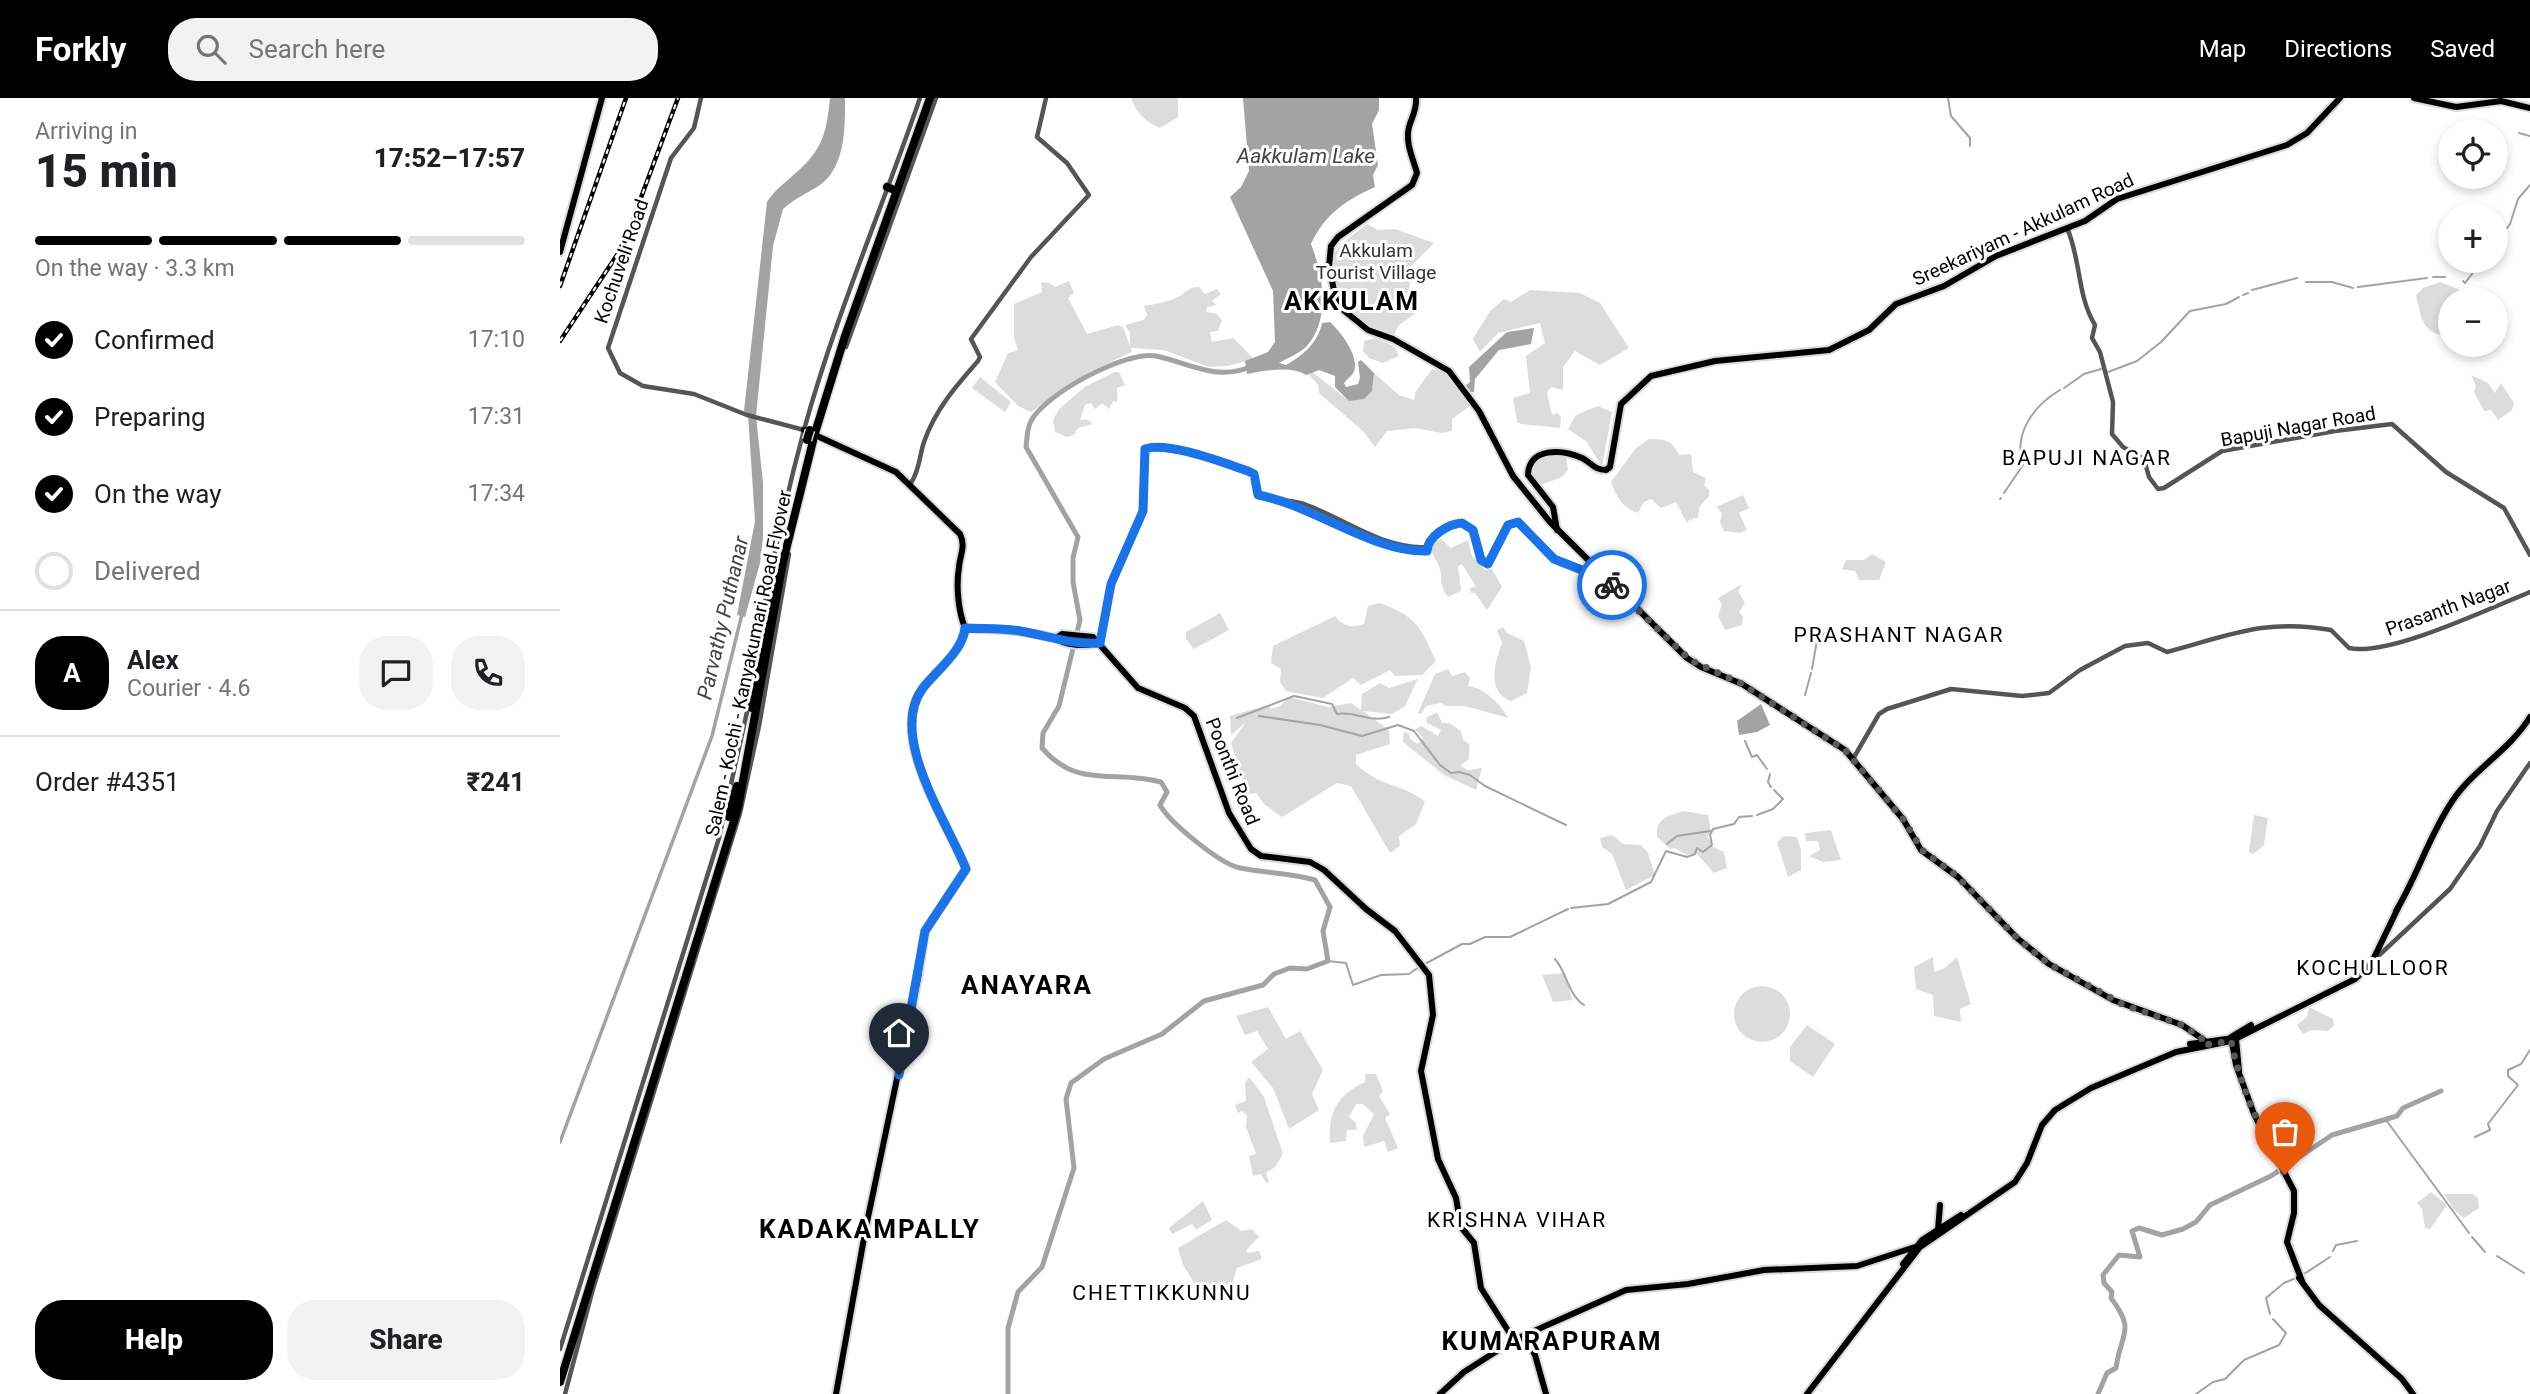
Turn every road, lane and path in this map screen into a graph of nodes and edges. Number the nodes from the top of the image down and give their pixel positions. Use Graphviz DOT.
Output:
graph roads {
  1 [pos="602,98"];
  2 [pos="701,98"];
  3 [pos="928,98"];
  4 [pos="1046,98"];
  5 [pos="1416,98"];
  6 [pos="2340,98"];
  7 [pos="2414,98"];
  8 [pos="2530,108"];
  9 [pos="2067,228"];
  10 [pos="560,252"];
  11 [pos="809,435"];
  12 [pos="911,483"];
  13 [pos="1557,531"];
  14 [pos="2530,555"];
  15 [pos="1607,580"];
  16 [pos="2530,592"];
  17 [pos="965,628"];
  18 [pos="1099,642"];
  19 [pos="2530,717"];
  20 [pos="1853,760"];
  21 [pos="2530,763"];
  22 [pos="2370,963"];
  23 [pos="2195,1034"];
  24 [pos="2216,1038"];
  25 [pos="2233,1039"];
  26 [pos="2204,1042"];
  27 [pos="1955,1219"];
  28 [pos="1938,1230"];
  29 [pos="1918,1247"];
  30 [pos="1540,1330"];
  31 [pos="1514,1340"];
  32 [pos="1530,1347"];
  33 [pos="560,1349"];
  34 [pos="561,1374"];
  35 [pos="565,1394"];
  36 [pos="836,1394"];
  37 [pos="1440,1394"];
  38 [pos="1546,1394"];
  39 [pos="1805,1394"];
  40 [pos="2413,1394"];
  1 -- 10 [label="main road"];
  2 -- 11 [label="street, Kochuveli Road"];
  3 -- 11 [label="highway, Salem - Kochi - Kanyakumari Road Flyover"];
  4 -- 12 [label="street"];
  5 -- 13 [label="main road"];
  6 -- 9 [label="main road, Sreekariyam - Akkulam Road"];
  7 -- 8 [label="main road"];
  9 -- 13 [label="main road, Sreekariyam - Akkulam Road"];
  9 -- 14 [label="street, Bapuji Nagar Road"];
  11 -- 12 [label="main road"];
  11 -- 33 [label="street"];
  11 -- 34 [label="highway, Salem - Kochi - Kanyakumari Road Flyover"];
  11 -- 35 [label="street"];
  12 -- 17 [label="main road"];
  13 -- 15 [label="main road"];
  15 -- 18 [label="street"];
  15 -- 20 [label="main road"];
  16 -- 20 [label="street, Prasanth Nagar"];
  17 -- 18 [label="main road"];
  17 -- 36 [label="main road"];
  18 -- 31 [label="main road, Poonthi Road"];
  19 -- 22 [label="main road"];
  20 -- 23 [label="main road"];
  21 -- 22 [label="street"];
  22 -- 25 [label="main road"];
  23 -- 24 [label="main road"];
  23 -- 26 [label="main road"];
  24 -- 25 [label="main road"];
  24 -- 26 [label="main road"];
  25 -- 26 [label="main road"];
  25 -- 40 [label="main road"];
  26 -- 27 [label="main road"];
  26 -- 29 [label="main road"];
  27 -- 28 [label="main road"];
  27 -- 28 [label="main road"];
  28 -- 29 [label="main road"];
  29 -- 30 [label="main road"];
  29 -- 39 [label="main road"];
  30 -- 31 [label="main road"];
  30 -- 32 [label="main road"];
  31 -- 32 [label="main road"];
  31 -- 37 [label="main road"];
  32 -- 38 [label="main road"];
}
